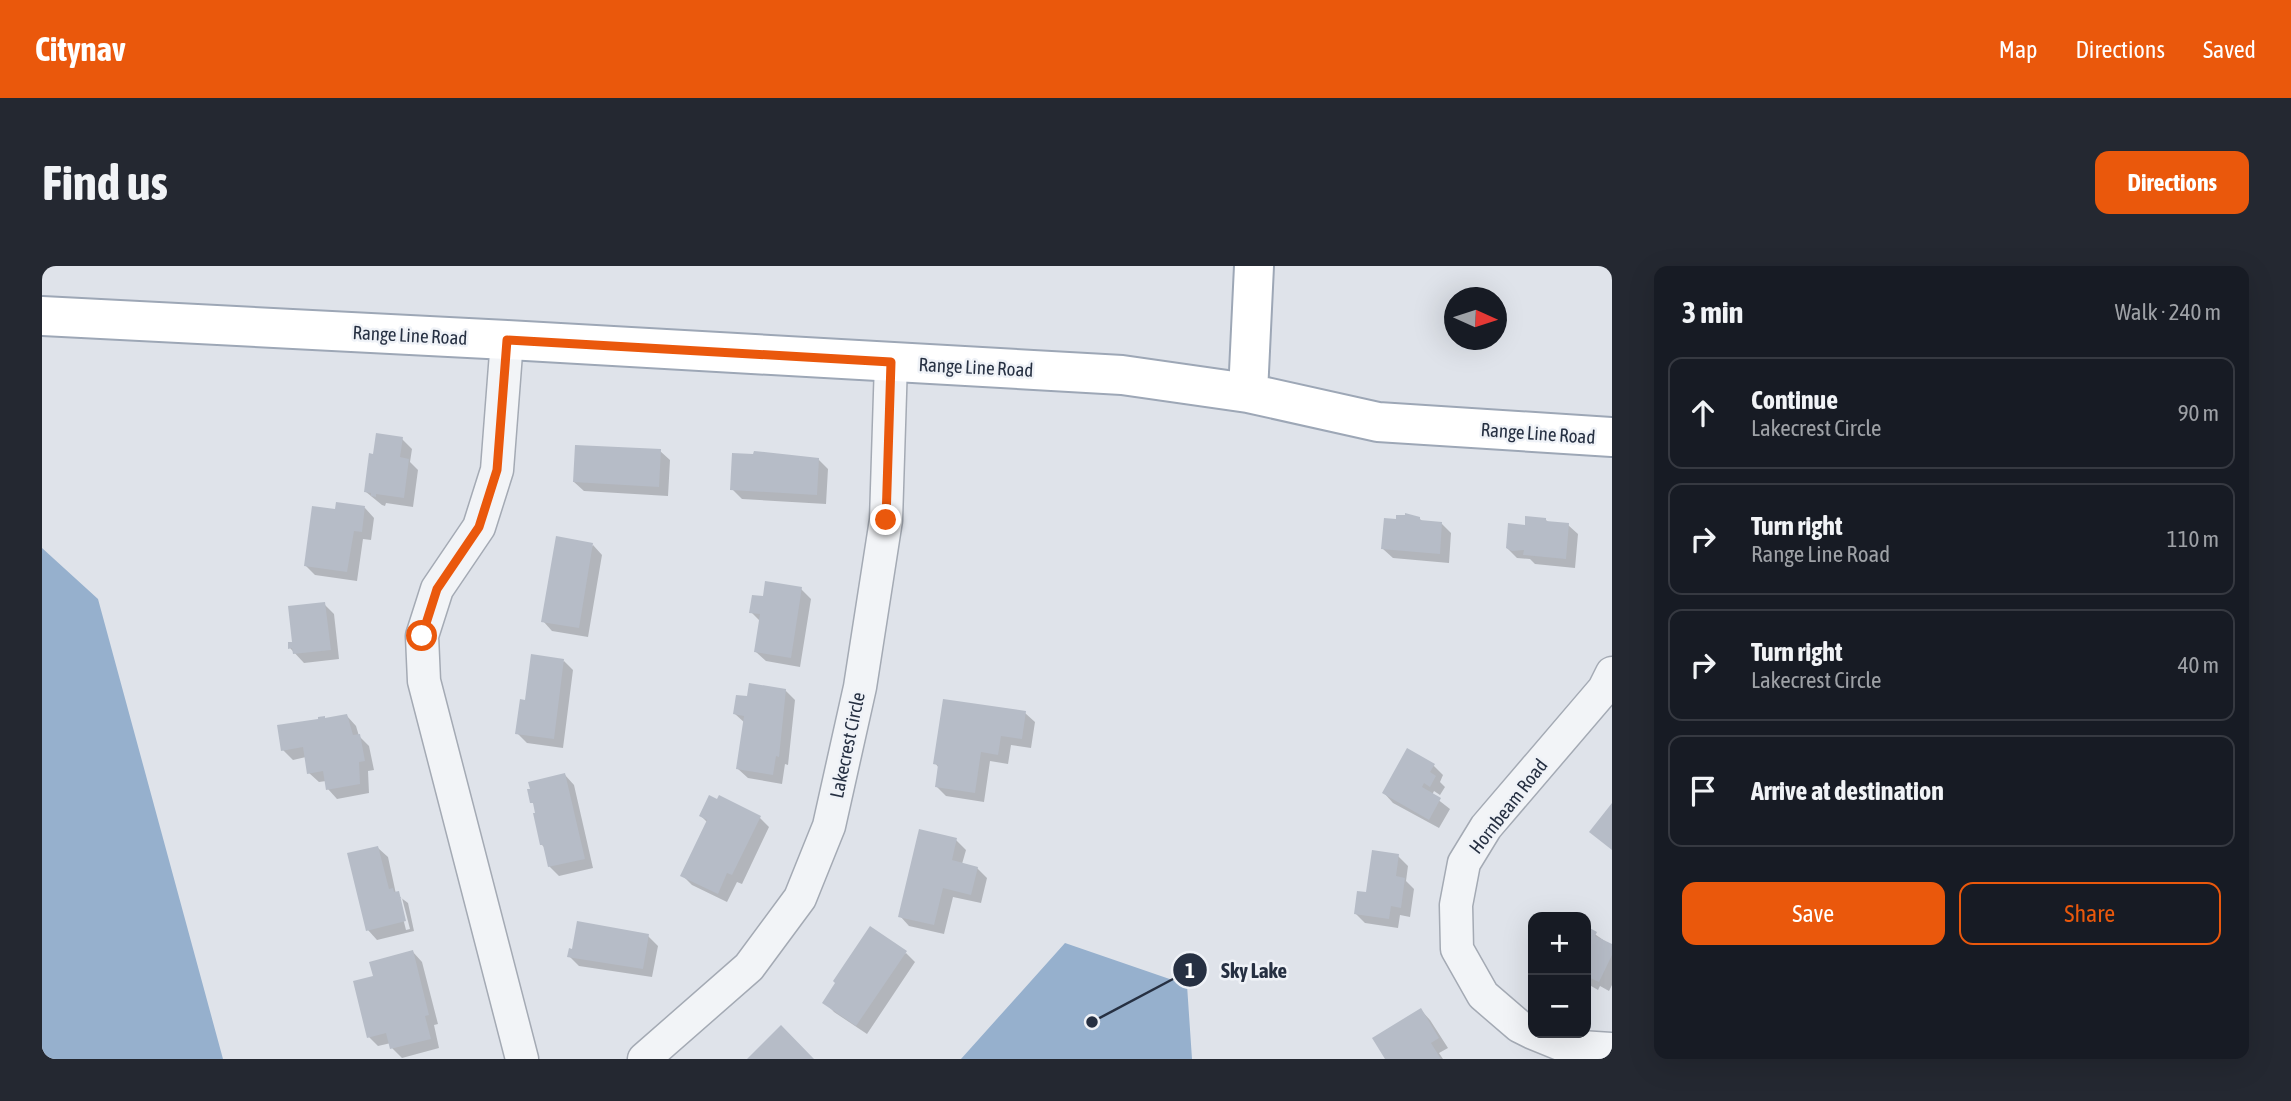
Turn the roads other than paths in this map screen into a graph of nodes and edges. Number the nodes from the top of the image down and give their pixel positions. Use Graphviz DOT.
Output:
graph roads {
  1 [pos="1254,266"];
  2 [pos="42,316"];
  3 [pos="507,340"];
  4 [pos="891,362"];
  5 [pos="1248,393"];
  6 [pos="1612,438"];
  7 [pos="1612,673"];
  8 [pos="1528,1031"];
  9 [pos="1545,1038"];
  10 [pos="1612,1049"];
  11 [pos="522,1059"];
  12 [pos="644,1059"];
  1 -- 5 [label="main road"];
  2 -- 3 [label="main road, Range Line Road"];
  3 -- 4 [label="main road, Range Line Road"];
  3 -- 11 [label="street"];
  4 -- 5 [label="main road, Range Line Road"];
  4 -- 12 [label="street, Lakecrest Circle"];
  5 -- 6 [label="main road, Range Line Road"];
  7 -- 8 [label="street, Hornbeam Road"];
  9 -- 10 [label="street, Hornbeam Road"];
}
